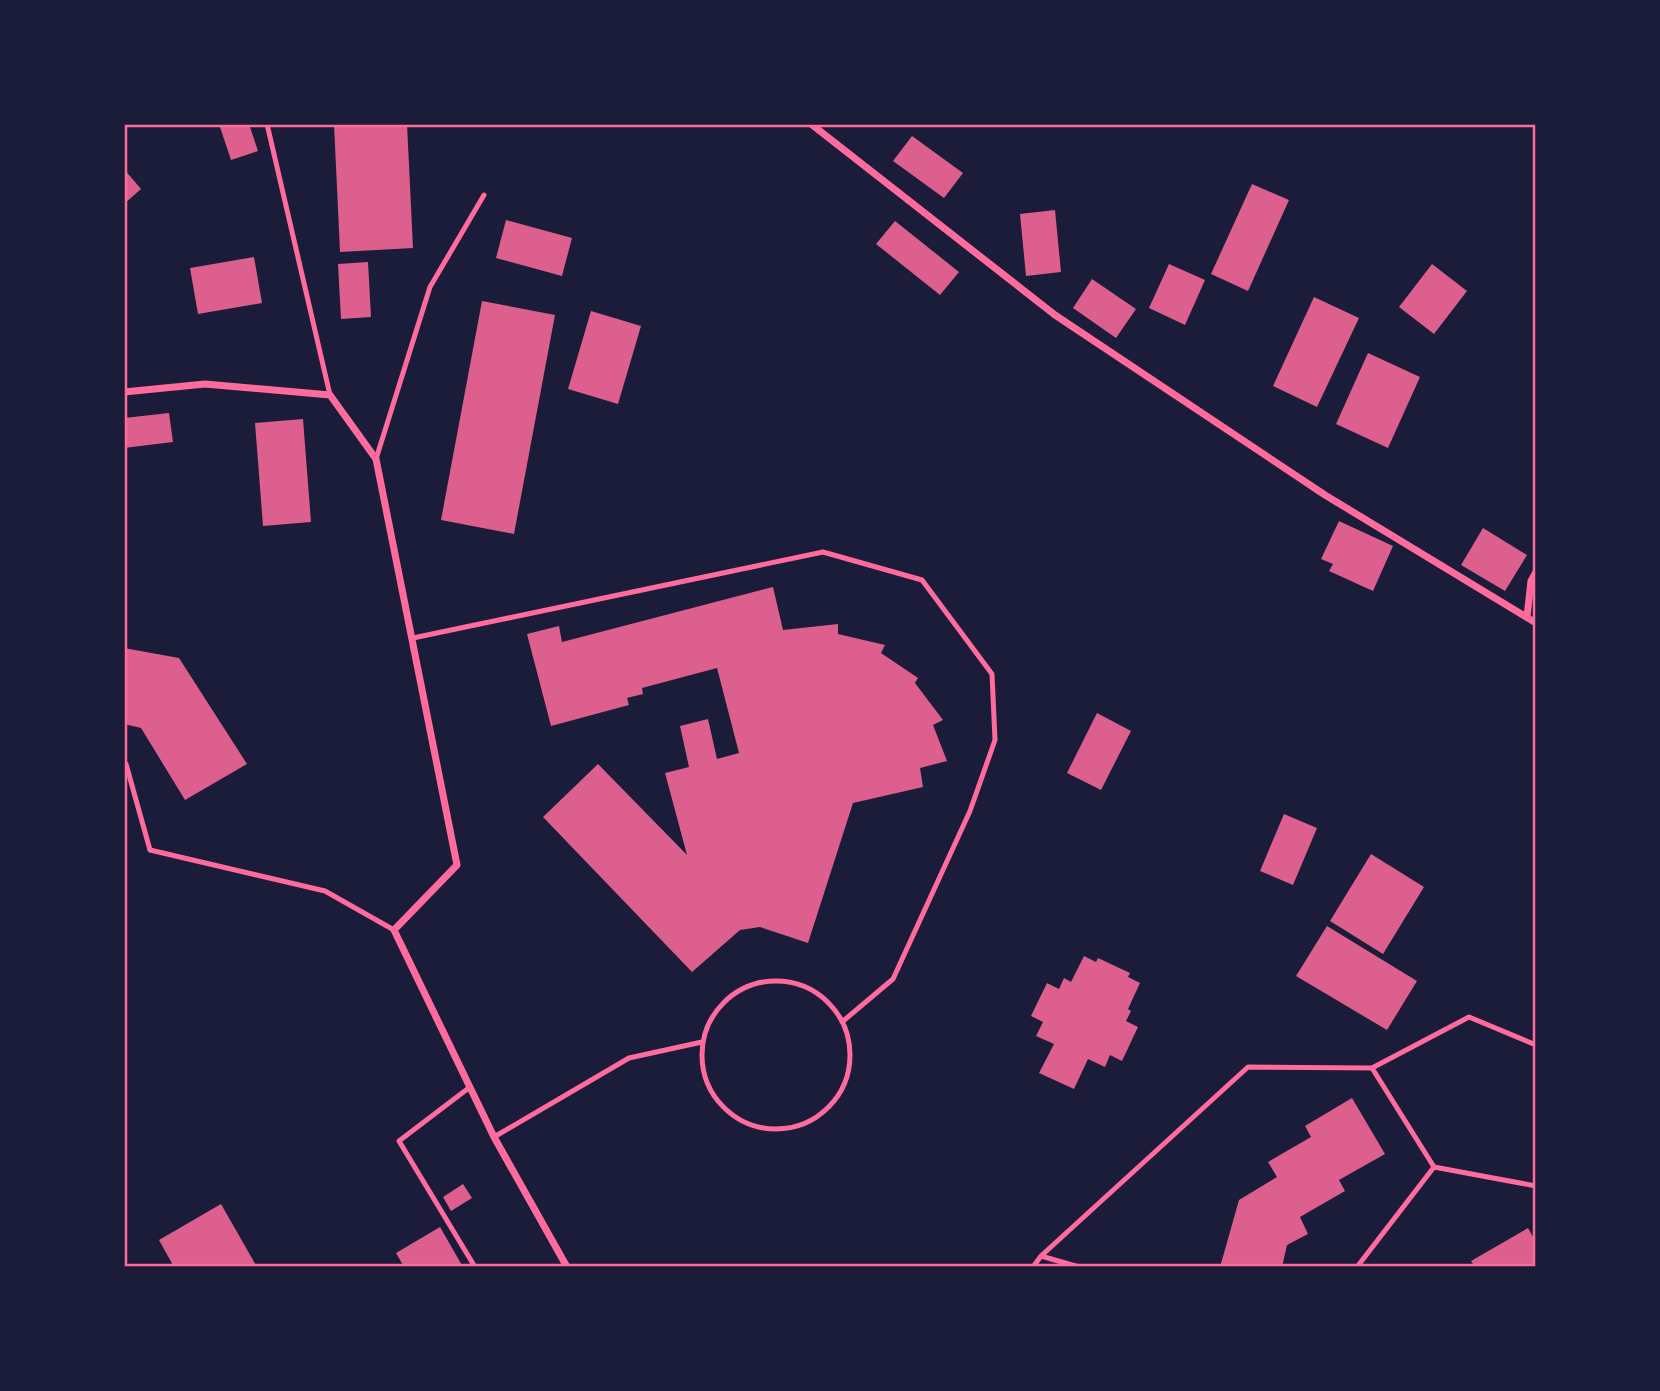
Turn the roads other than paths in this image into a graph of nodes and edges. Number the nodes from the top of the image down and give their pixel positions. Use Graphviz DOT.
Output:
graph roads {
  1 [pos="267,124"];
  2 [pos="811,124"];
  3 [pos="484,195"];
  4 [pos="124,392"];
  5 [pos="330,394"];
  6 [pos="376,459"];
  7 [pos="1536,572"];
  8 [pos="1527,617"];
  9 [pos="1536,623"];
  10 [pos="413,638"];
  11 [pos="125,764"];
  12 [pos="394,930"];
  13 [pos="842,1022"];
  14 [pos="702,1042"];
  15 [pos="1536,1045"];
  16 [pos="1373,1068"];
  17 [pos="470,1087"];
  18 [pos="494,1137"];
  19 [pos="1434,1167"];
  20 [pos="1536,1186"];
  21 [pos="1041,1256"];
  22 [pos="475,1267"];
  23 [pos="567,1267"];
  24 [pos="1033,1267"];
  25 [pos="1079,1267"];
  26 [pos="1357,1267"];
  1 -- 5 [label="lane"];
  2 -- 8 [label="street"];
  3 -- 6 [label="lane"];
  4 -- 5 [label="street"];
  5 -- 6 [label="street"];
  6 -- 10 [label="street"];
  7 -- 8 [label="street"];
  8 -- 9 [label="street"];
  10 -- 12 [label="street"];
  10 -- 13 [label="lane"];
  11 -- 12 [label="lane"];
  12 -- 17 [label="street"];
  13 -- 14 [label="lane"];
  13 -- 14 [label="lane"];
  14 -- 18 [label="lane"];
  15 -- 16 [label="lane"];
  16 -- 19 [label="lane"];
  16 -- 21 [label="lane"];
  17 -- 18 [label="street"];
  17 -- 22 [label="lane"];
  18 -- 23 [label="street"];
  19 -- 20 [label="lane"];
  19 -- 26 [label="lane"];
  21 -- 24 [label="lane"];
  21 -- 25 [label="lane"];
}
